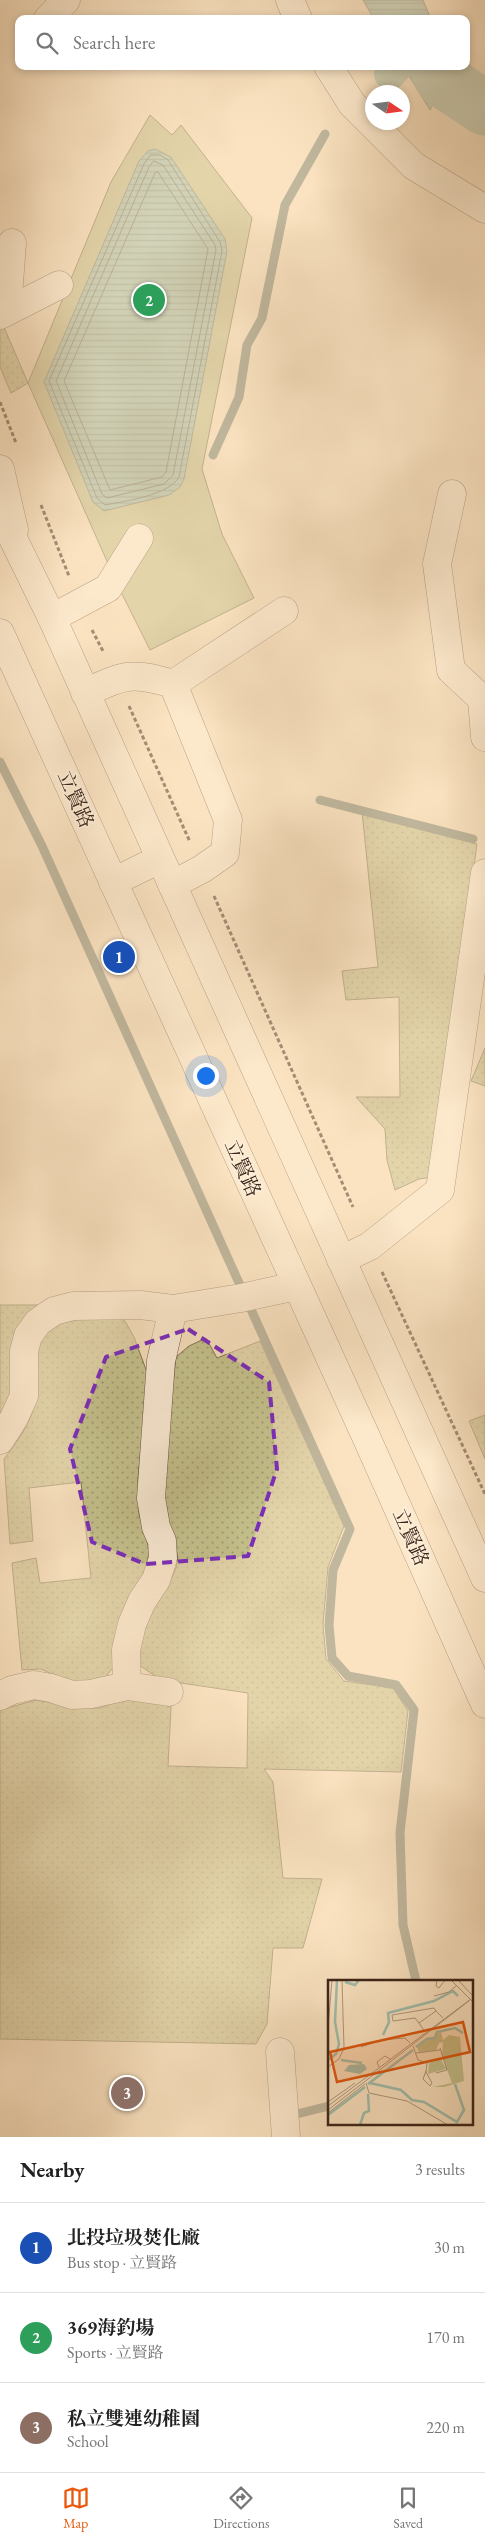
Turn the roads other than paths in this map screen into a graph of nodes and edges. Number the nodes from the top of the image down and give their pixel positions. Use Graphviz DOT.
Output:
graph roads {
  1 [pos="66,0"];
  2 [pos="290,0"];
  3 [pos="52,15"];
  4 [pos="296,15"];
  5 [pos="331,70"];
  6 [pos="485,209"];
  7 [pos="12,243"];
  8 [pos="59,284"];
  9 [pos="3,313"];
  10 [pos="0,469"];
  11 [pos="452,494"];
  12 [pos="0,512"];
  13 [pos="139,538"];
  14 [pos="18,546"];
  15 [pos="284,611"];
  16 [pos="52,618"];
  17 [pos="0,633"];
  18 [pos="173,684"];
  19 [pos="85,693"];
  20 [pos="485,737"];
  21 [pos="160,859"];
  22 [pos="485,873"];
  23 [pos="113,882"];
  24 [pos="172,885"];
  25 [pos="341,1260"];
  26 [pos="296,1286"];
  27 [pos="173,1309"];
  28 [pos="0,1440"];
  29 [pos="475,1528"];
  30 [pos="485,1578"];
  31 [pos="127,1686"];
  32 [pos="170,1692"];
  33 [pos="0,1696"];
  34 [pos="485,1704"];
  35 [pos="280,2052"];
  36 [pos="286,2137"];
  1 -- 3 [label="street"];
  2 -- 4 [label="street"];
  5 -- 6 [label="street"];
  7 -- 9 [label="street"];
  8 -- 9 [label="street"];
  10 -- 14 [label="street"];
  11 -- 20 [label="street"];
  12 -- 14 [label="street"];
  13 -- 16 [label="street"];
  14 -- 16 [label="street"];
  15 -- 18 [label="street"];
  16 -- 19 [label="street"];
  17 -- 23 [label="street, 立賢路"];
  18 -- 19 [label="street"];
  18 -- 24 [label="street"];
  19 -- 21 [label="street"];
  21 -- 23 [label="street"];
  21 -- 24 [label="street"];
  22 -- 25 [label="street"];
  23 -- 26 [label="street, 立賢路"];
  24 -- 25 [label="street"];
  25 -- 29 [label="street"];
  26 -- 27 [label="street"];
  26 -- 34 [label="street, 立賢路"];
  27 -- 28 [label="street"];
  27 -- 31 [label="street"];
  29 -- 30 [label="street"];
  31 -- 32 [label="street"];
  31 -- 33 [label="street"];
  35 -- 36 [label="street"];
}
